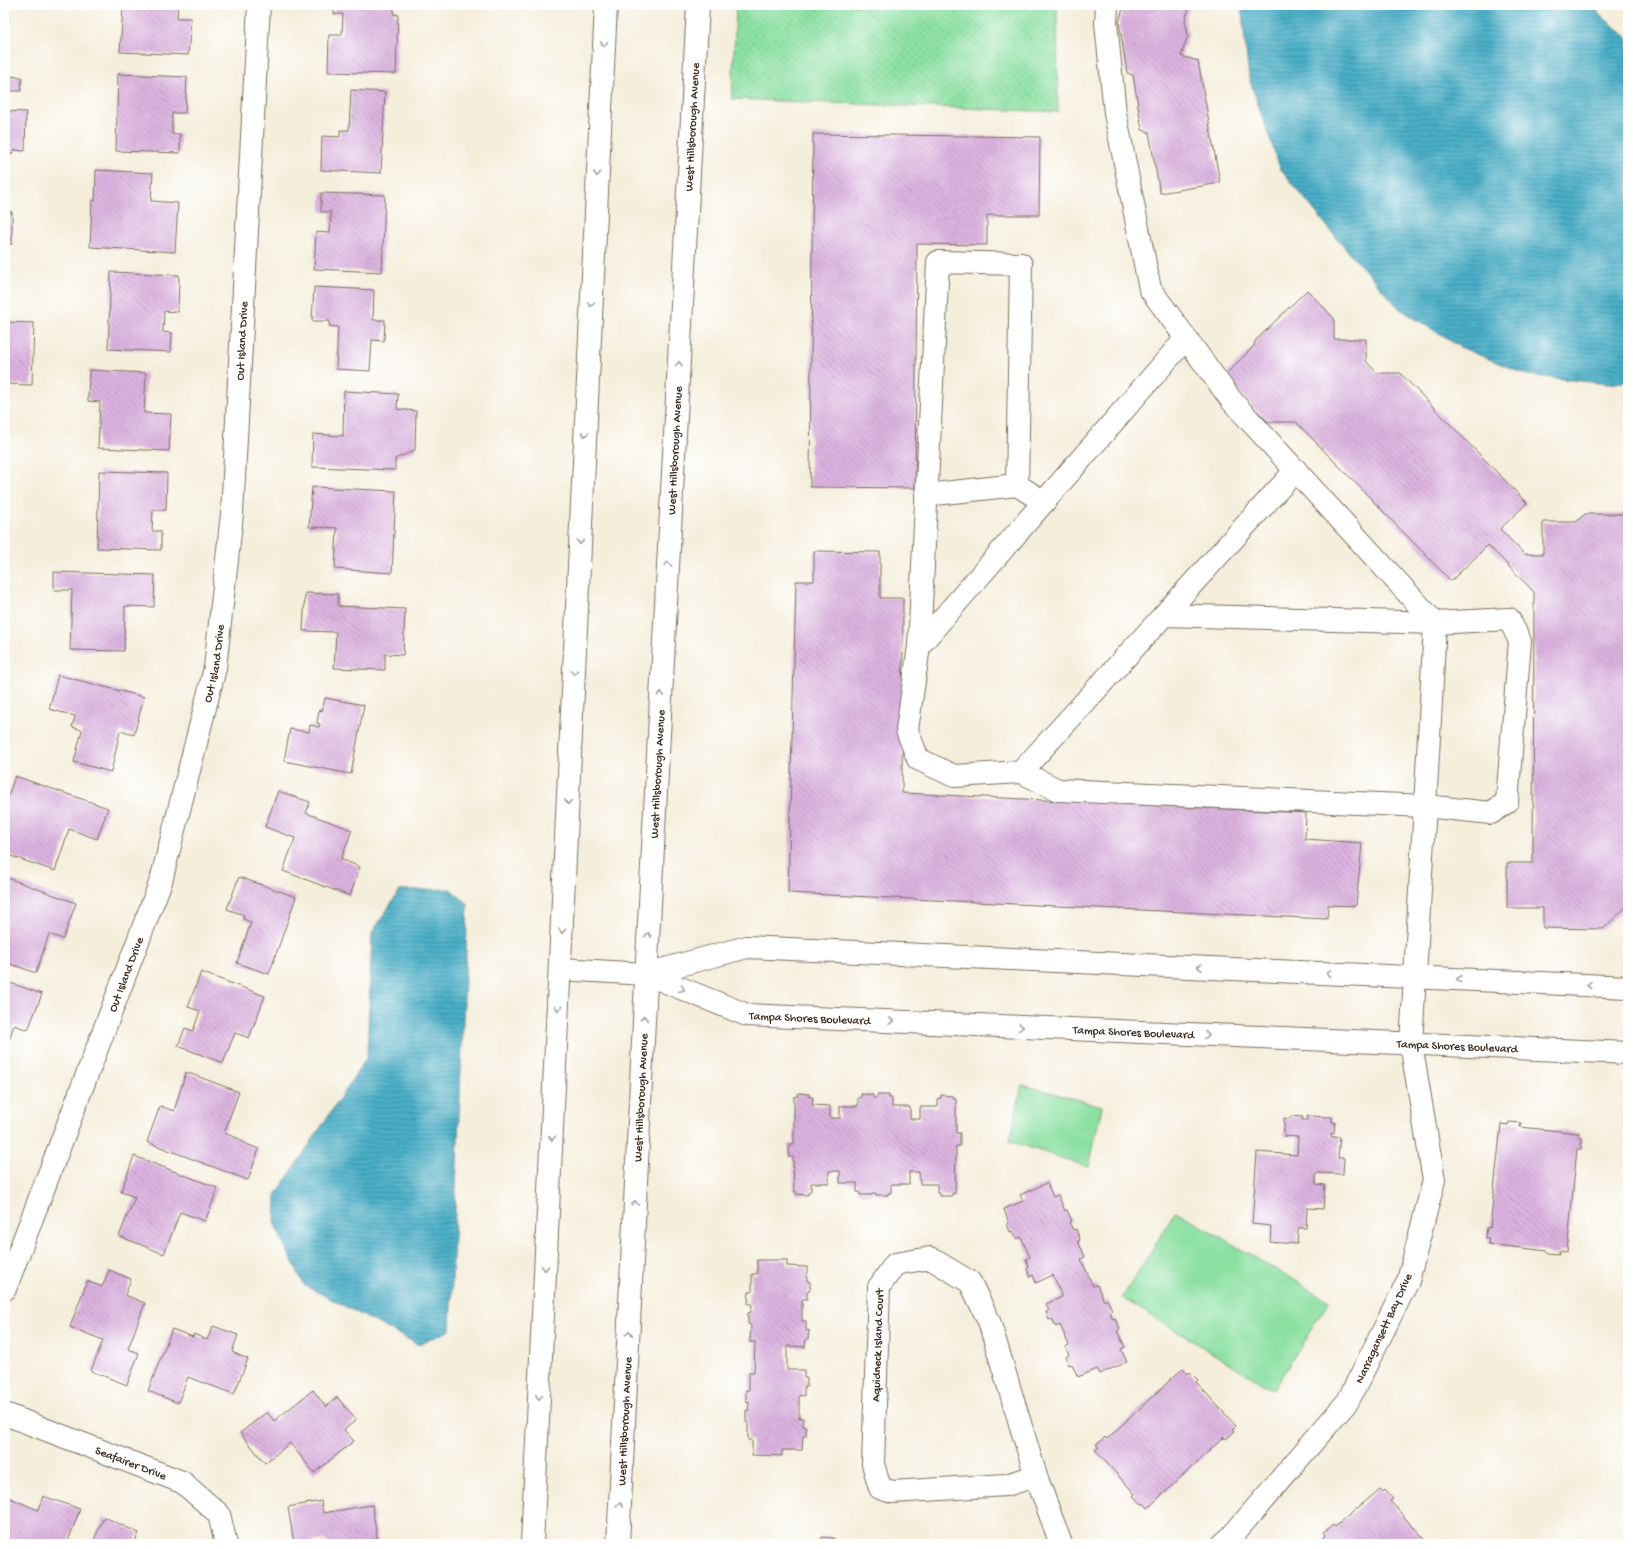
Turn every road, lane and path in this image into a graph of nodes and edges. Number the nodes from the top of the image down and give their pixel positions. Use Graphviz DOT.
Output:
graph roads {
  1 [pos="259,5"];
  2 [pos="606,5"];
  3 [pos="698,5"];
  4 [pos="1107,5"];
  5 [pos="1186,338"];
  6 [pos="1296,470"];
  7 [pos="1017,485"];
  8 [pos="926,495"];
  9 [pos="1044,502"];
  10 [pos="1164,615"];
  11 [pos="1434,623"];
  12 [pos="919,646"];
  13 [pos="1021,772"];
  14 [pos="1425,806"];
  15 [pos="560,969"];
  16 [pos="646,974"];
  17 [pos="1415,977"];
  18 [pos="1628,987"];
  19 [pos="1411,1044"];
  20 [pos="1628,1053"];
  21 [pos="5,1289"];
  22 [pos="5,1414"];
  23 [pos="1036,1476"];
  24 [pos="1230,1542"];
  25 [pos="226,1544"];
  26 [pos="532,1544"];
  27 [pos="618,1544"];
  28 [pos="1061,1544"];
  1 -- 21 [label="street, Out Island Drive"];
  2 -- 15 [label="street, one-way"];
  16 -- 3 [label="street, West Hillsborough Avenue, one-way"];
  4 -- 5 [label="street"];
  5 -- 6 [label="street"];
  5 -- 9 [label="street"];
  6 -- 10 [label="street"];
  6 -- 11 [label="street"];
  7 -- 8 [label="street"];
  7 -- 8 [label="street"];
  7 -- 9 [label="street"];
  8 -- 12 [label="street"];
  9 -- 12 [label="street"];
  10 -- 11 [label="street"];
  10 -- 13 [label="street"];
  11 -- 14 [label="street, Narragansett Bay Drive"];
  11 -- 14 [label="street"];
  12 -- 13 [label="street"];
  13 -- 14 [label="street"];
  14 -- 17 [label="street, Narragansett Bay Drive"];
  15 -- 16 [label="street, Tampa Shores Boulevard"];
  15 -- 26 [label="street, one-way"];
  17 -- 16 [label="street, Tampa Shores Boulevard, one-way"];
  16 -- 19 [label="street, Tampa Shores Boulevard, one-way"];
  27 -- 16 [label="street, West Hillsborough Avenue, one-way"];
  18 -- 17 [label="street, Tampa Shores Boulevard, one-way"];
  17 -- 19 [label="street, Narragansett Bay Drive"];
  19 -- 20 [label="street, Tampa Shores Boulevard"];
  19 -- 24 [label="street, Narragansett Bay Drive"];
  22 -- 25 [label="street, Seafairer Drive"];
  23 -- 23 [label="street, Aquidneck Island Court"];
  23 -- 28 [label="street, Aquidneck Island Court"];
}
